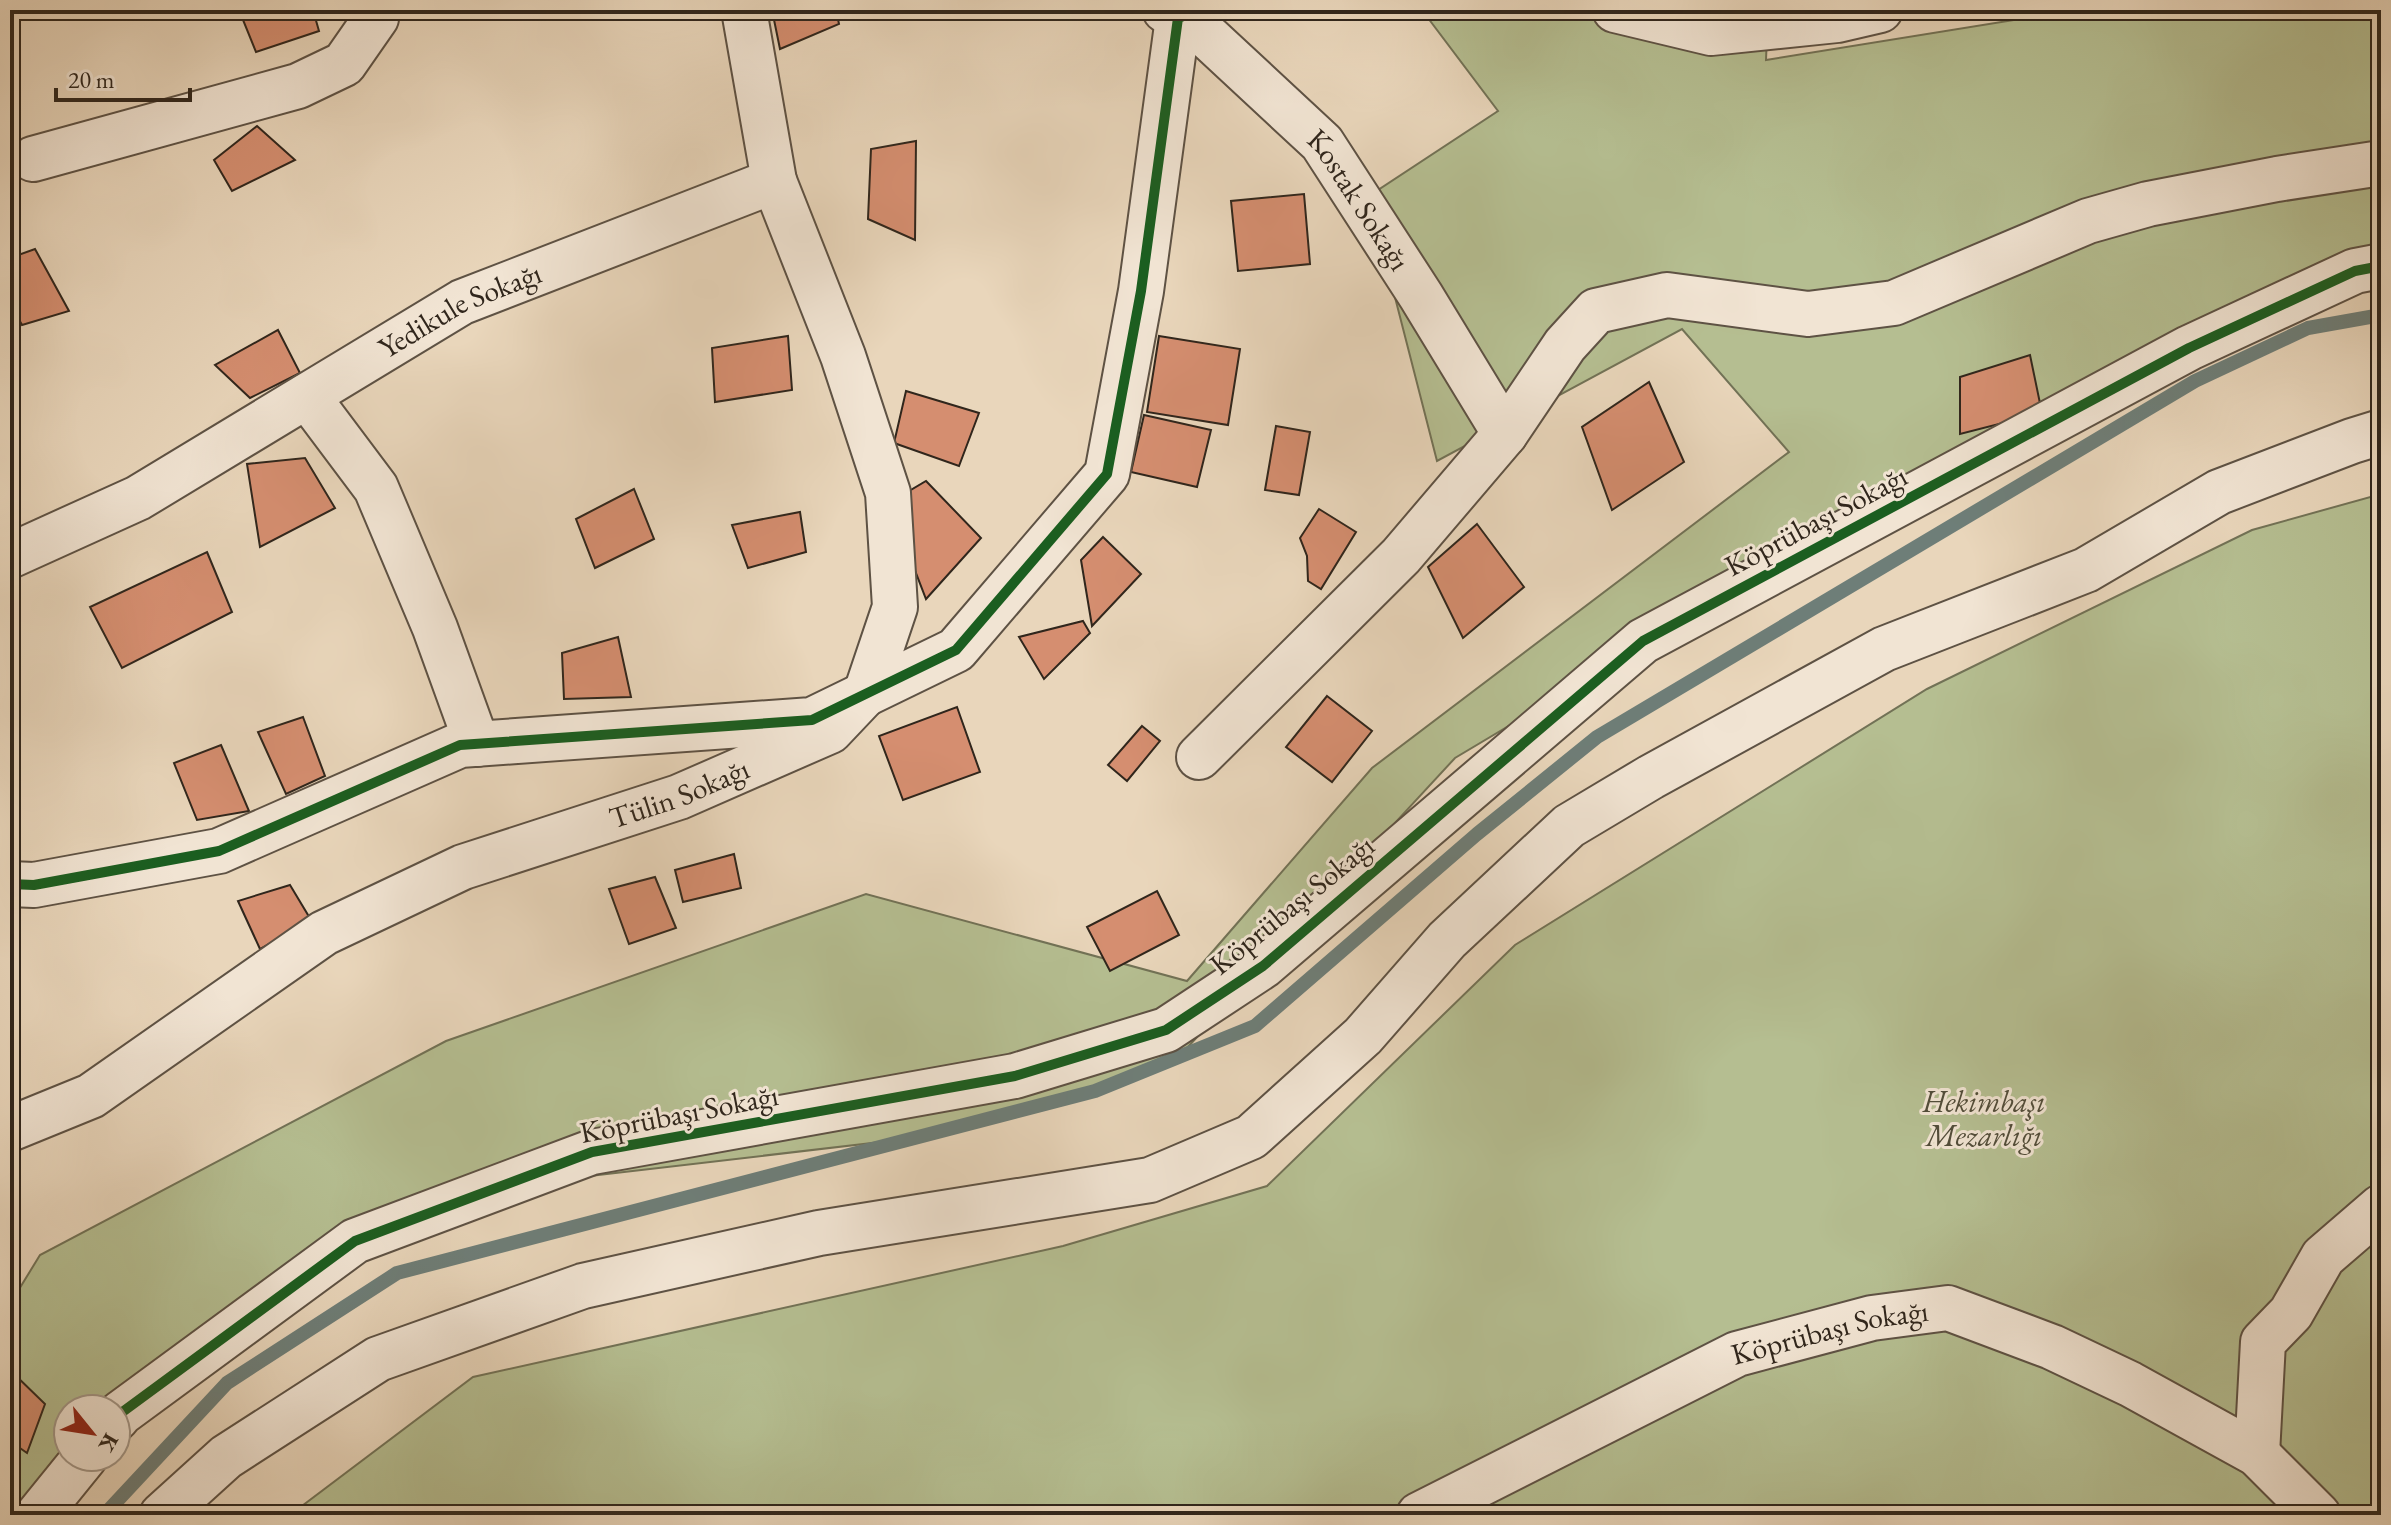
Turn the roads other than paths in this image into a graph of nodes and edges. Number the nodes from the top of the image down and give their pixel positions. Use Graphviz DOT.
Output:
graph roads {
  1 [pos="375,10"];
  2 [pos="744,10"];
  3 [pos="1615,10"];
  4 [pos="1880,10"];
  5 [pos="1181,13"];
  6 [pos="33,159"];
  7 [pos="2381,163"];
  8 [pos="774,181"];
  9 [pos="2381,266"];
  10 [pos="307,396"];
  11 [pos="2381,432"];
  12 [pos="1505,434"];
  13 [pos="10,556"];
  14 [pos="866,693"];
  15 [pos="477,744"];
  16 [pos="1199,757"];
  17 [pos="10,884"];
  18 [pos="10,1129"];
  19 [pos="2381,1207"];
  20 [pos="132,1405"];
  21 [pos="2257,1454"];
  22 [pos="72,1473"];
  23 [pos="38,1515"];
  24 [pos="162,1515"];
  25 [pos="1419,1515"];
  26 [pos="2318,1515"];
  1 -- 6 [label="street"];
  2 -- 8 [label="street"];
  3 -- 4 [label="street"];
  5 -- 12 [label="street, Kostak Sokağı"];
  5 -- 14 [label="street"];
  7 -- 12 [label="street"];
  8 -- 10 [label="street, Yedikule Sokağı"];
  8 -- 14 [label="street, Tülin Sokağı"];
  9 -- 20 [label="street, Köprübaşı Sokağı"];
  10 -- 13 [label="street, Yedikule Sokağı"];
  10 -- 15 [label="street"];
  11 -- 24 [label="street"];
  12 -- 16 [label="street"];
  14 -- 15 [label="street"];
  14 -- 18 [label="street, Tülin Sokağı"];
  15 -- 17 [label="street"];
  19 -- 21 [label="street"];
  21 -- 25 [label="street, Köprübaşı Sokağı"];
  21 -- 26 [label="street, Köprübaşı Sokağı"];
  22 -- 23 [label="street"];
}
